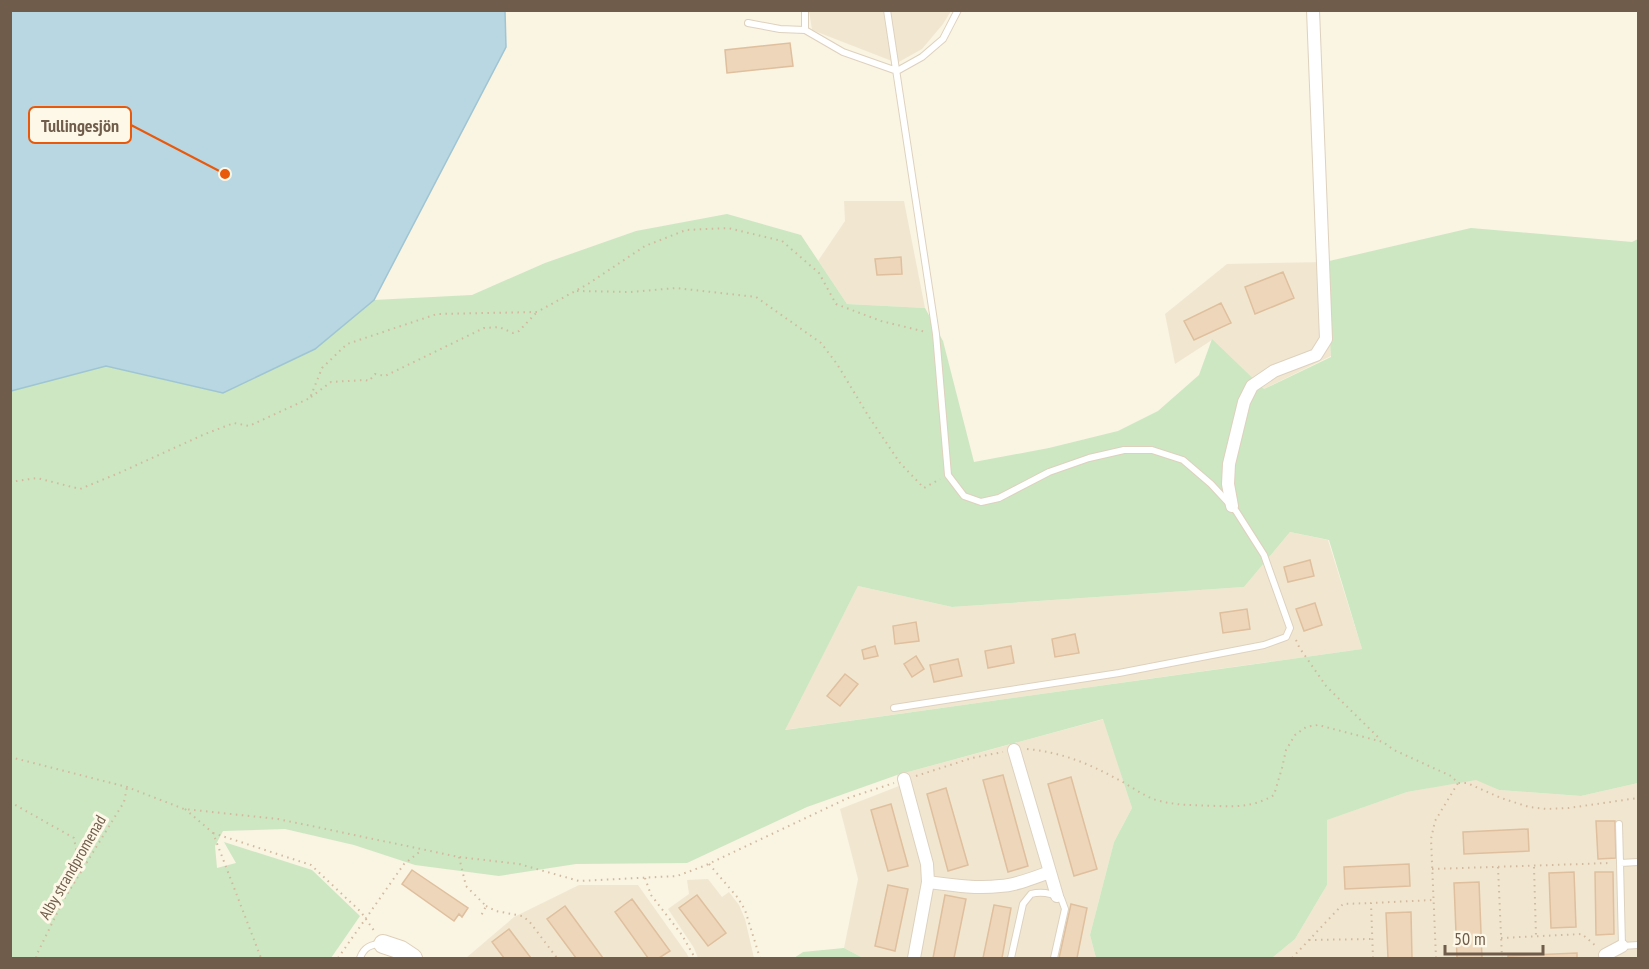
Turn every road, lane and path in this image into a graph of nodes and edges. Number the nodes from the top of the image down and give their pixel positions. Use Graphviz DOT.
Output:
graph roads {
  1 [pos="805,10"];
  2 [pos="887,10"];
  3 [pos="958,10"];
  4 [pos="1313,10"];
  5 [pos="748,23"];
  6 [pos="805,30"];
  7 [pos="897,71"];
  8 [pos="576,291"];
  9 [pos="537,312"];
  10 [pos="936,334"];
  11 [pos="310,398"];
  12 [pos="948,475"];
  13 [pos="10,482"];
  14 [pos="1232,506"];
  15 [pos="1290,628"];
  16 [pos="894,708"];
  17 [pos="1383,742"];
  18 [pos="1014,750"];
  19 [pos="10,757"];
  20 [pos="904,780"];
  21 [pos="1458,783"];
  22 [pos="127,787"];
  23 [pos="1638,798"];
  24 [pos="10,802"];
  25 [pos="184,808"];
  26 [pos="1619,824"];
  27 [pos="213,833"];
  28 [pos="423,849"];
  29 [pos="459,857"];
  30 [pos="1638,862"];
  31 [pos="87,863"];
  32 [pos="1620,863"];
  33 [pos="709,864"];
  34 [pos="1534,865"];
  35 [pos="1498,867"];
  36 [pos="1432,869"];
  37 [pos="1050,872"];
  38 [pos="645,878"];
  39 [pos="928,882"];
  40 [pos="1057,896"];
  41 [pos="1433,900"];
  42 [pos="1371,903"];
  43 [pos="486,906"];
  44 [pos="367,918"];
  45 [pos="480,918"];
  46 [pos="1536,936"];
  47 [pos="1501,938"];
  48 [pos="1372,939"];
  49 [pos="1309,940"];
  50 [pos="383,944"];
  51 [pos="1638,945"];
  52 [pos="1622,946"];
  53 [pos="1606,957"];
  54 [pos="36,958"];
  55 [pos="261,958"];
  56 [pos="338,958"];
  57 [pos="360,958"];
  58 [pos="413,958"];
  59 [pos="557,958"];
  60 [pos="695,958"];
  61 [pos="760,958"];
  62 [pos="914,958"];
  63 [pos="1011,958"];
  64 [pos="1054,958"];
  65 [pos="1292,958"];
  66 [pos="1373,958"];
  67 [pos="1436,958"];
  68 [pos="1502,958"];
  1 -- 6 [label="lane"];
  2 -- 7 [label="lane"];
  3 -- 7 [label="lane"];
  4 -- 14 [label="street"];
  5 -- 6 [label="lane"];
  6 -- 7 [label="lane"];
  7 -- 10 [label="lane"];
  8 -- 9 [label="path"];
  8 -- 10 [label="path"];
  8 -- 12 [label="path"];
  9 -- 11 [label="path"];
  9 -- 11 [label="path"];
  10 -- 12 [label="lane"];
  11 -- 13 [label="path"];
  12 -- 14 [label="lane"];
  14 -- 15 [label="lane"];
  15 -- 16 [label="lane"];
  15 -- 17 [label="path"];
  17 -- 18 [label="path"];
  17 -- 21 [label="path"];
  18 -- 20 [label="path"];
  18 -- 37 [label="street"];
  19 -- 22 [label="path"];
  20 -- 33 [label="path"];
  20 -- 39 [label="street"];
  21 -- 23 [label="path"];
  21 -- 36 [label="path"];
  22 -- 25 [label="path"];
  22 -- 31 [label="path, Alby strandpromenad"];
  24 -- 31 [label="path"];
  25 -- 27 [label="path"];
  25 -- 28 [label="path"];
  26 -- 32 [label="lane"];
  27 -- 44 [label="path"];
  27 -- 55 [label="path"];
  28 -- 29 [label="path"];
  28 -- 44 [label="path"];
  29 -- 38 [label="path"];
  29 -- 43 [label="path"];
  30 -- 32 [label="lane"];
  31 -- 54 [label="path, Alby strandpromenad"];
  32 -- 34 [label="path"];
  32 -- 52 [label="lane"];
  33 -- 38 [label="path"];
  33 -- 61 [label="path"];
  34 -- 35 [label="path"];
  34 -- 46 [label="path"];
  35 -- 36 [label="path"];
  35 -- 47 [label="path"];
  36 -- 41 [label="path"];
  37 -- 39 [label="street"];
  37 -- 40 [label="street"];
  38 -- 60 [label="path"];
  39 -- 62 [label="street"];
  40 -- 63 [label="lane"];
  40 -- 64 [label="lane"];
  41 -- 42 [label="path"];
  41 -- 67 [label="path"];
  42 -- 48 [label="path"];
  42 -- 49 [label="path"];
  43 -- 45 [label="path"];
  43 -- 59 [label="path"];
  44 -- 50 [label="path"];
  44 -- 56 [label="path"];
  46 -- 47 [label="path"];
  46 -- 53 [label="path"];
  47 -- 68 [label="path"];
  48 -- 49 [label="path"];
  48 -- 66 [label="path"];
  49 -- 65 [label="path"];
  50 -- 57 [label="lane"];
  50 -- 58 [label="street"];
  51 -- 52 [label="lane"];
  52 -- 53 [label="street"];
}
